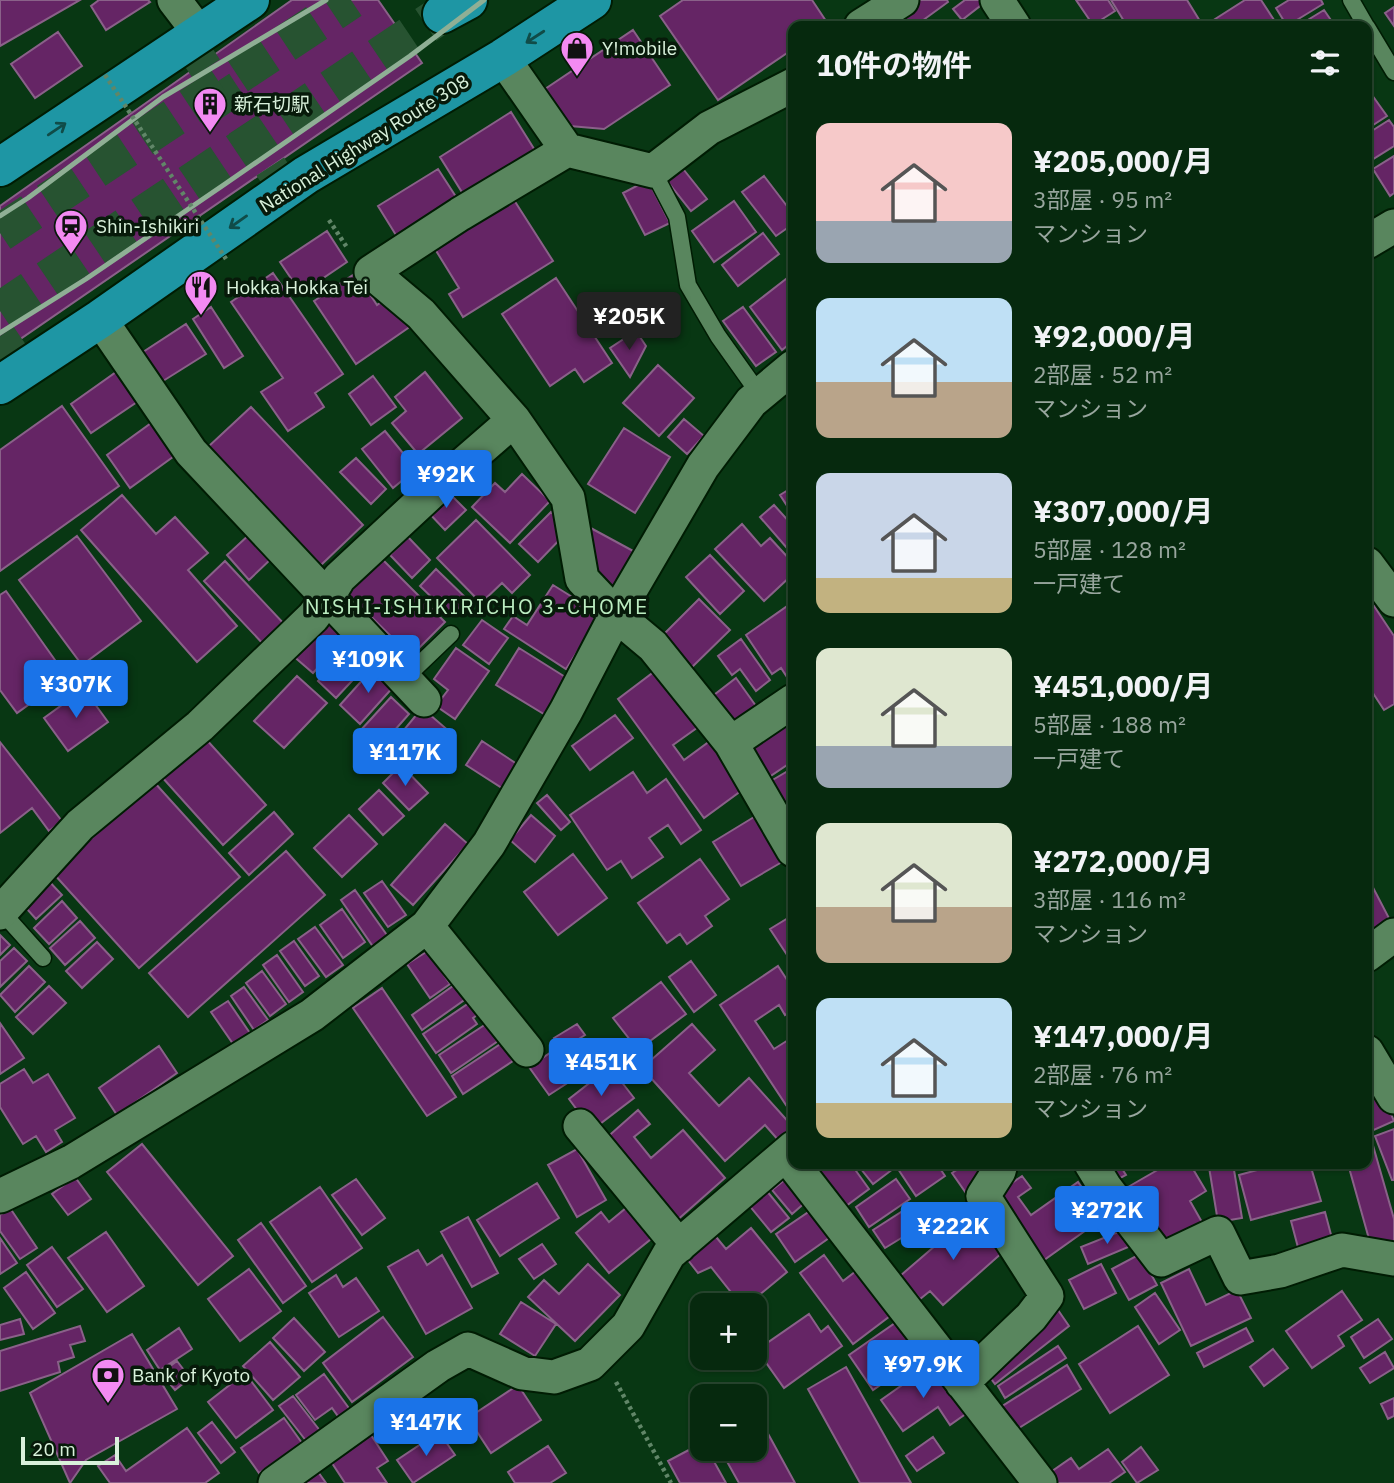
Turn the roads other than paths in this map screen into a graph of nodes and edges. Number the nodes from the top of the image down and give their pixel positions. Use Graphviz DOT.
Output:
graph roads {
  1 [pos="174,0"];
  2 [pos="250,0"];
  3 [pos="592,0"];
  4 [pos="902,0"];
  5 [pos="997,0"];
  6 [pos="1351,0"];
  7 [pos="869,21"];
  8 [pos="1011,21"];
  9 [pos="1363,21"];
  10 [pos="200,34"];
  11 [pos="1372,35"];
  12 [pos="503,58"];
  13 [pos="1394,72"];
  14 [pos="788,88"];
  15 [pos="567,150"];
  16 [pos="0,167"];
  17 [pos="653,171"];
  18 [pos="1394,226"];
  19 [pos="1372,239"];
  20 [pos="100,319"];
  21 [pos="12,370"];
  22 [pos="788,371"];
  23 [pos="760,394"];
  24 [pos="514,420"];
  25 [pos="1372,571"];
  26 [pos="327,598"];
  27 [pos="1394,600"];
  28 [pos="616,615"];
  29 [pos="451,634"];
  30 [pos="414,690"];
  31 [pos="788,704"];
  32 [pos="731,743"];
  33 [pos="788,841"];
  34 [pos="1,912"];
  35 [pos="427,926"];
  36 [pos="1394,935"];
  37 [pos="1372,951"];
  38 [pos="43,958"];
  39 [pos="527,1050"];
  40 [pos="1372,1060"];
  41 [pos="1394,1097"];
  42 [pos="580,1126"];
  43 [pos="788,1159"];
  44 [pos="800,1169"];
  45 [pos="1000,1169"];
  46 [pos="1094,1169"];
  47 [pos="0,1196"];
  48 [pos="679,1246"];
  49 [pos="1394,1259"];
  50 [pos="962,1382"];
  51 [pos="275,1483"];
  52 [pos="1040,1483"];
  1 -- 10 [label="street"];
  2 -- 10 [label="highway"];
  3 -- 12 [label="highway, National Highway Route 308, one-way"];
  4 -- 7 [label="street"];
  5 -- 8 [label="street"];
  6 -- 9 [label="lane"];
  16 -- 10 [label="highway, one-way"];
  11 -- 13 [label="lane"];
  12 -- 15 [label="street"];
  12 -- 20 [label="highway, National Highway Route 308, one-way"];
  14 -- 17 [label="street"];
  15 -- 17 [label="street"];
  15 -- 24 [label="street"];
  17 -- 23 [label="lane"];
  18 -- 19 [label="street"];
  20 -- 21 [label="highway, National Highway Route 308"];
  20 -- 26 [label="street"];
  22 -- 23 [label="street"];
  23 -- 28 [label="street"];
  24 -- 26 [label="street"];
  24 -- 28 [label="street"];
  25 -- 27 [label="street"];
  26 -- 30 [label="street"];
  26 -- 34 [label="street"];
  28 -- 32 [label="street"];
  28 -- 35 [label="street"];
  29 -- 30 [label="lane"];
  31 -- 32 [label="street"];
  32 -- 33 [label="street"];
  34 -- 38 [label="lane"];
  35 -- 39 [label="street"];
  35 -- 47 [label="street"];
  36 -- 37 [label="street"];
  40 -- 41 [label="street"];
  42 -- 48 [label="street"];
  43 -- 48 [label="street"];
  44 -- 50 [label="street"];
  45 -- 50 [label="street"];
  46 -- 49 [label="street"];
  48 -- 51 [label="street"];
  50 -- 52 [label="street"];
}
